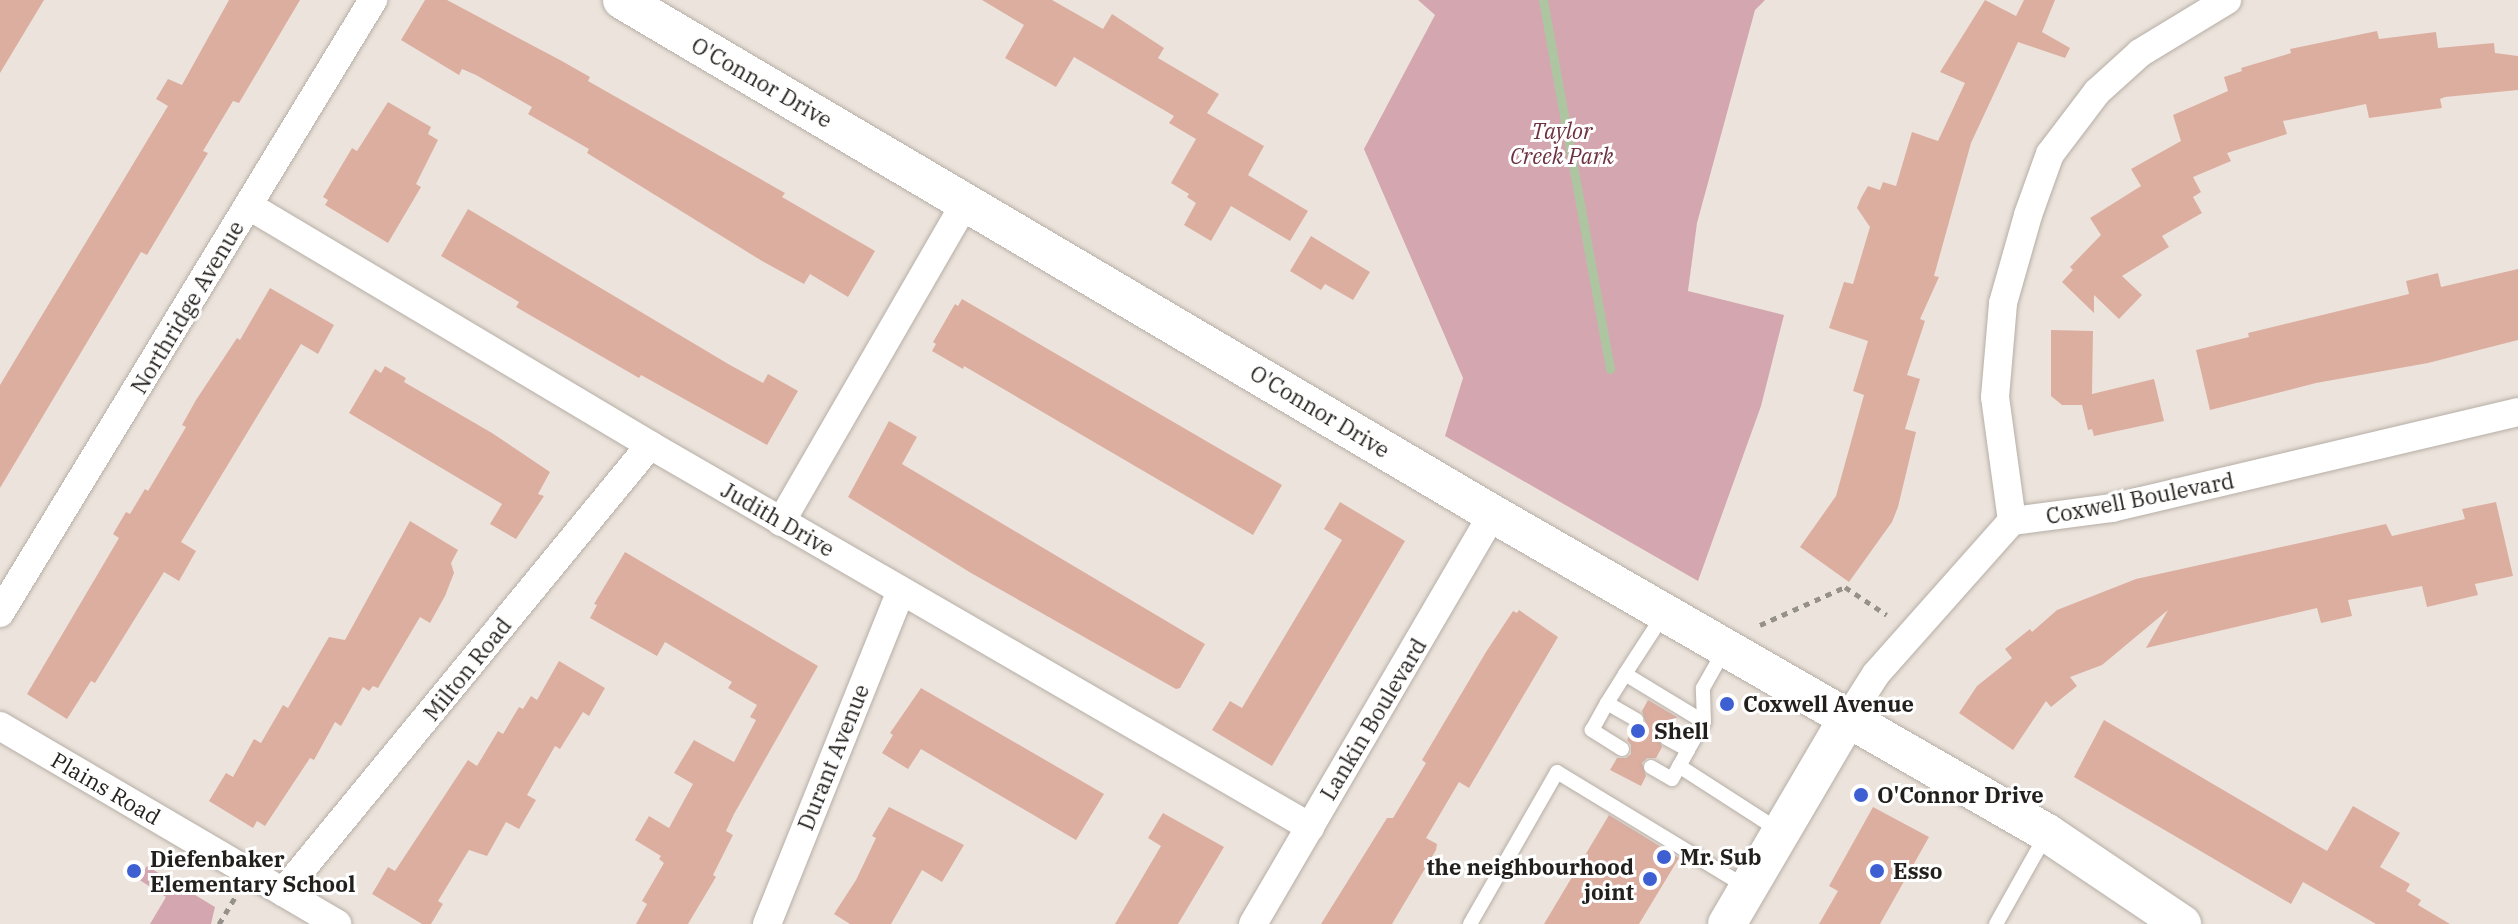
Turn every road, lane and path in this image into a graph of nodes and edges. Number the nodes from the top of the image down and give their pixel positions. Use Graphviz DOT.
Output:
graph roads {
  1 [pos="373,0"];
  2 [pos="622,0"];
  3 [pos="2227,0"];
  4 [pos="966,201"];
  5 [pos="249,206"];
  6 [pos="2518,412"];
  7 [pos="650,445"];
  8 [pos="1493,514"];
  9 [pos="2012,521"];
  10 [pos="781,522"];
  11 [pos="901,591"];
  12 [pos="1665,612"];
  13 [pos="0,613"];
  14 [pos="1887,615"];
  15 [pos="1760,625"];
  16 [pos="1726,647"];
  17 [pos="1625,674"];
  18 [pos="1607,703"];
  19 [pos="1848,718"];
  20 [pos="1637,720"];
  21 [pos="1704,722"];
  22 [pos="0,726"];
  23 [pos="1666,738"];
  24 [pos="1622,749"];
  25 [pos="1688,750"];
  26 [pos="1679,766"];
  27 [pos="1651,767"];
  28 [pos="1310,827"];
  29 [pos="1781,831"];
  30 [pos="2047,833"];
  31 [pos="1749,888"];
  32 [pos="283,892"];
  33 [pos="236,894"];
  34 [pos="219,924"];
  35 [pos="337,924"];
  36 [pos="767,924"];
  37 [pos="1253,924"];
  38 [pos="1470,924"];
  39 [pos="1727,924"];
  40 [pos="1996,924"];
  41 [pos="2182,924"];
  1 -- 5 [label="street, Northridge Avenue"];
  2 -- 4 [label="main road, O'Connor Drive"];
  3 -- 9 [label="street"];
  4 -- 8 [label="main road, O'Connor Drive"];
  4 -- 10 [label="street"];
  5 -- 7 [label="street, Judith Drive"];
  5 -- 13 [label="street, Northridge Avenue"];
  6 -- 9 [label="street, Coxwell Boulevard"];
  7 -- 10 [label="street, Judith Drive"];
  7 -- 32 [label="street, Milton Road"];
  8 -- 12 [label="main road, O'Connor Drive"];
  8 -- 28 [label="street, Lankin Boulevard"];
  9 -- 19 [label="street"];
  10 -- 11 [label="street, Judith Drive"];
  11 -- 28 [label="street, Judith Drive"];
  11 -- 36 [label="street, Durant Avenue"];
  12 -- 16 [label="main road, O'Connor Drive"];
  12 -- 17 [label="lane"];
  14 -- 15 [label="path"];
  16 -- 19 [label="main road, O'Connor Drive"];
  16 -- 21 [label="lane"];
  17 -- 18 [label="lane"];
  17 -- 21 [label="lane"];
  18 -- 20 [label="lane"];
  18 -- 24 [label="lane"];
  19 -- 29 [label="main road"];
  19 -- 30 [label="main road, O'Connor Drive"];
  21 -- 25 [label="lane"];
  22 -- 32 [label="street, Plains Road"];
  23 -- 25 [label="lane"];
  25 -- 26 [label="lane"];
  26 -- 27 [label="lane"];
  26 -- 29 [label="lane"];
  28 -- 37 [label="street, Lankin Boulevard"];
  29 -- 31 [label="main road"];
  30 -- 40 [label="lane"];
  30 -- 41 [label="main road, O'Connor Drive"];
  31 -- 38 [label="lane"];
  31 -- 39 [label="main road"];
  32 -- 35 [label="street, Plains Road"];
  33 -- 34 [label="path"];
}
